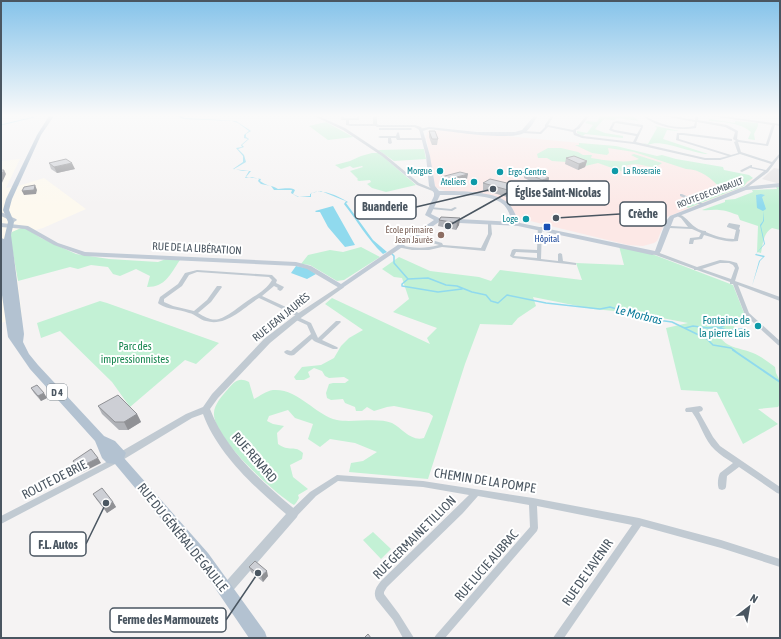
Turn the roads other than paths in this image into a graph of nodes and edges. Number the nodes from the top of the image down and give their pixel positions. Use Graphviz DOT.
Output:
graph roads {
  1 [pos="30,146"];
  2 [pos="34,146"];
  3 [pos="369,146"];
  4 [pos="425,146"];
  5 [pos="647,146"];
  6 [pos="697,146"];
  7 [pos="738,146"];
  8 [pos="740,153"];
  9 [pos="731,156"];
  10 [pos="777,159"];
  11 [pos="742,171"];
  12 [pos="767,171"];
  13 [pos="754,181"];
  14 [pos="780,185"];
  15 [pos="761,186"];
  16 [pos="745,188"];
  17 [pos="437,191"];
  18 [pos="681,195"];
  19 [pos="1,205"];
  20 [pos="704,205"];
  21 [pos="431,208"];
  22 [pos="455,208"];
  23 [pos="1,214"];
  24 [pos="678,215"];
  25 [pos="438,220"];
  26 [pos="10,222"];
  27 [pos="489,223"];
  28 [pos="518,224"];
  29 [pos="1,225"];
  30 [pos="671,227"];
  31 [pos="540,228"];
  32 [pos="692,228"];
  33 [pos="737,229"];
  34 [pos="704,232"];
  35 [pos="414,236"];
  36 [pos="1,240"];
  37 [pos="691,243"];
  38 [pos="399,246"];
  39 [pos="442,246"];
  40 [pos="653,251"];
  41 [pos="539,252"];
  42 [pos="560,254"];
  43 [pos="539,260"];
  44 [pos="562,262"];
  45 [pos="574,264"];
  46 [pos="695,269"];
  47 [pos="734,283"];
  48 [pos="274,284"];
  49 [pos="219,287"];
  50 [pos="340,287"];
  51 [pos="280,289"];
  52 [pos="7,297"];
  53 [pos="260,297"];
  54 [pos="780,299"];
  55 [pos="195,313"];
  56 [pos="297,316"];
  57 [pos="338,322"];
  58 [pos="314,334"];
  59 [pos="318,341"];
  60 [pos="780,344"];
  61 [pos="335,348"];
  62 [pos="287,352"];
  63 [pos="206,409"];
  64 [pos="694,410"];
  65 [pos="118,459"];
  66 [pos="738,464"];
  67 [pos="722,487"];
  68 [pos="780,491"];
  69 [pos="476,493"];
  70 [pos="533,502"];
  71 [pos="293,514"];
  72 [pos="1,520"];
  73 [pos="639,522"];
  74 [pos="780,563"];
  75 [pos="226,590"];
  76 [pos="259,638"];
  77 [pos="409,638"];
  78 [pos="439,638"];
  79 [pos="558,638"];
  1 -- 19 [label="main road"];
  2 -- 26 [label="main road, RUE DU GÉNÉRAL DE GAULLE / D 4"];
  3 -- 17 [label="street"];
  4 -- 17 [label="main road"];
  5 -- 9 [label="street"];
  6 -- 9 [label="street"];
  7 -- 8 [label="street"];
  8 -- 9 [label="street"];
  8 -- 10 [label="street"];
  10 -- 12 [label="street"];
  11 -- 12 [label="street"];
  12 -- 13 [label="street"];
  13 -- 15 [label="street"];
  13 -- 16 [label="street"];
  14 -- 15 [label="main road, ROUTE DE COMBAULT"];
  15 -- 16 [label="main road, ROUTE DE COMBAULT"];
  16 -- 20 [label="main road, ROUTE DE COMBAULT"];
  17 -- 21 [label="main road"];
  17 -- 28 [label="main road"];
  18 -- 20 [label="street"];
  20 -- 24 [label="main road, ROUTE DE COMBAULT"];
  21 -- 22 [label="street"];
  21 -- 25 [label="main road"];
  23 -- 26 [label="main road"];
  24 -- 32 [label="street"];
  24 -- 40 [label="main road, ROUTE DE COMBAULT"];
  25 -- 27 [label="main road"];
  25 -- 35 [label="main road, RUE JEAN JAURÈS"];
  26 -- 29 [label="main road, RUE DE LA LIBÉRATION"];
  26 -- 50 [label="main road, RUE DE LA LIBÉRATION"];
  26 -- 52 [label="main road, RUE DU GÉNÉRAL DE GAULLE / D 4"];
  27 -- 28 [label="main road"];
  27 -- 39 [label="street"];
  28 -- 31 [label="main road"];
  30 -- 32 [label="street"];
  31 -- 40 [label="main road"];
  31 -- 41 [label="street"];
  32 -- 34 [label="street"];
  33 -- 34 [label="street"];
  34 -- 37 [label="street"];
  35 -- 38 [label="main road, RUE JEAN JAURÈS"];
  35 -- 39 [label="street"];
  36 -- 52 [label="main road, RUE DU GÉNÉRAL DE GAULLE / D 4"];
  38 -- 39 [label="street"];
  38 -- 50 [label="main road, RUE JEAN JAURÈS"];
  40 -- 46 [label="street"];
  41 -- 43 [label="street"];
  41 -- 43 [label="street"];
  42 -- 44 [label="street"];
  43 -- 44 [label="street"];
  44 -- 45 [label="street"];
  46 -- 47 [label="street"];
  46 -- 47 [label="street"];
  47 -- 54 [label="street"];
  47 -- 60 [label="street"];
  48 -- 51 [label="street"];
  48 -- 53 [label="street"];
  48 -- 55 [label="street"];
  49 -- 55 [label="street"];
  50 -- 56 [label="street, RUE JEAN JAURÈS"];
  52 -- 65 [label="main road, RUE DU GÉNÉRAL DE GAULLE / D 4"];
  53 -- 55 [label="street"];
  53 -- 56 [label="street"];
  56 -- 58 [label="street"];
  56 -- 63 [label="street, RUE JEAN JAURÈS"];
  57 -- 59 [label="street"];
  58 -- 59 [label="street"];
  58 -- 62 [label="street"];
  59 -- 61 [label="street"];
  63 -- 65 [label="street"];
  63 -- 71 [label="street, RUE RENARD"];
  64 -- 66 [label="street"];
  65 -- 72 [label="street, ROUTE DE BRIE"];
  65 -- 75 [label="main road, RUE DU GÉNÉRAL DE GAULLE / D 4"];
  66 -- 67 [label="street"];
  66 -- 68 [label="street"];
  69 -- 70 [label="street, CHEMIN DE LA POMPE"];
  69 -- 71 [label="street, CHEMIN DE LA POMPE"];
  69 -- 77 [label="street, RUE GERMAINE TILLION"];
  70 -- 73 [label="street, CHEMIN DE LA POMPE"];
  70 -- 78 [label="street, RUE LUCIE AUBRAC"];
  71 -- 75 [label="street, CHEMIN DE LA POMPE"];
  73 -- 74 [label="street, CHEMIN DE LA POMPE"];
  73 -- 79 [label="street, RUE DE L'AVENIR"];
  75 -- 76 [label="main road, RUE DU GÉNÉRAL DE GAULLE / D 4"];
}
